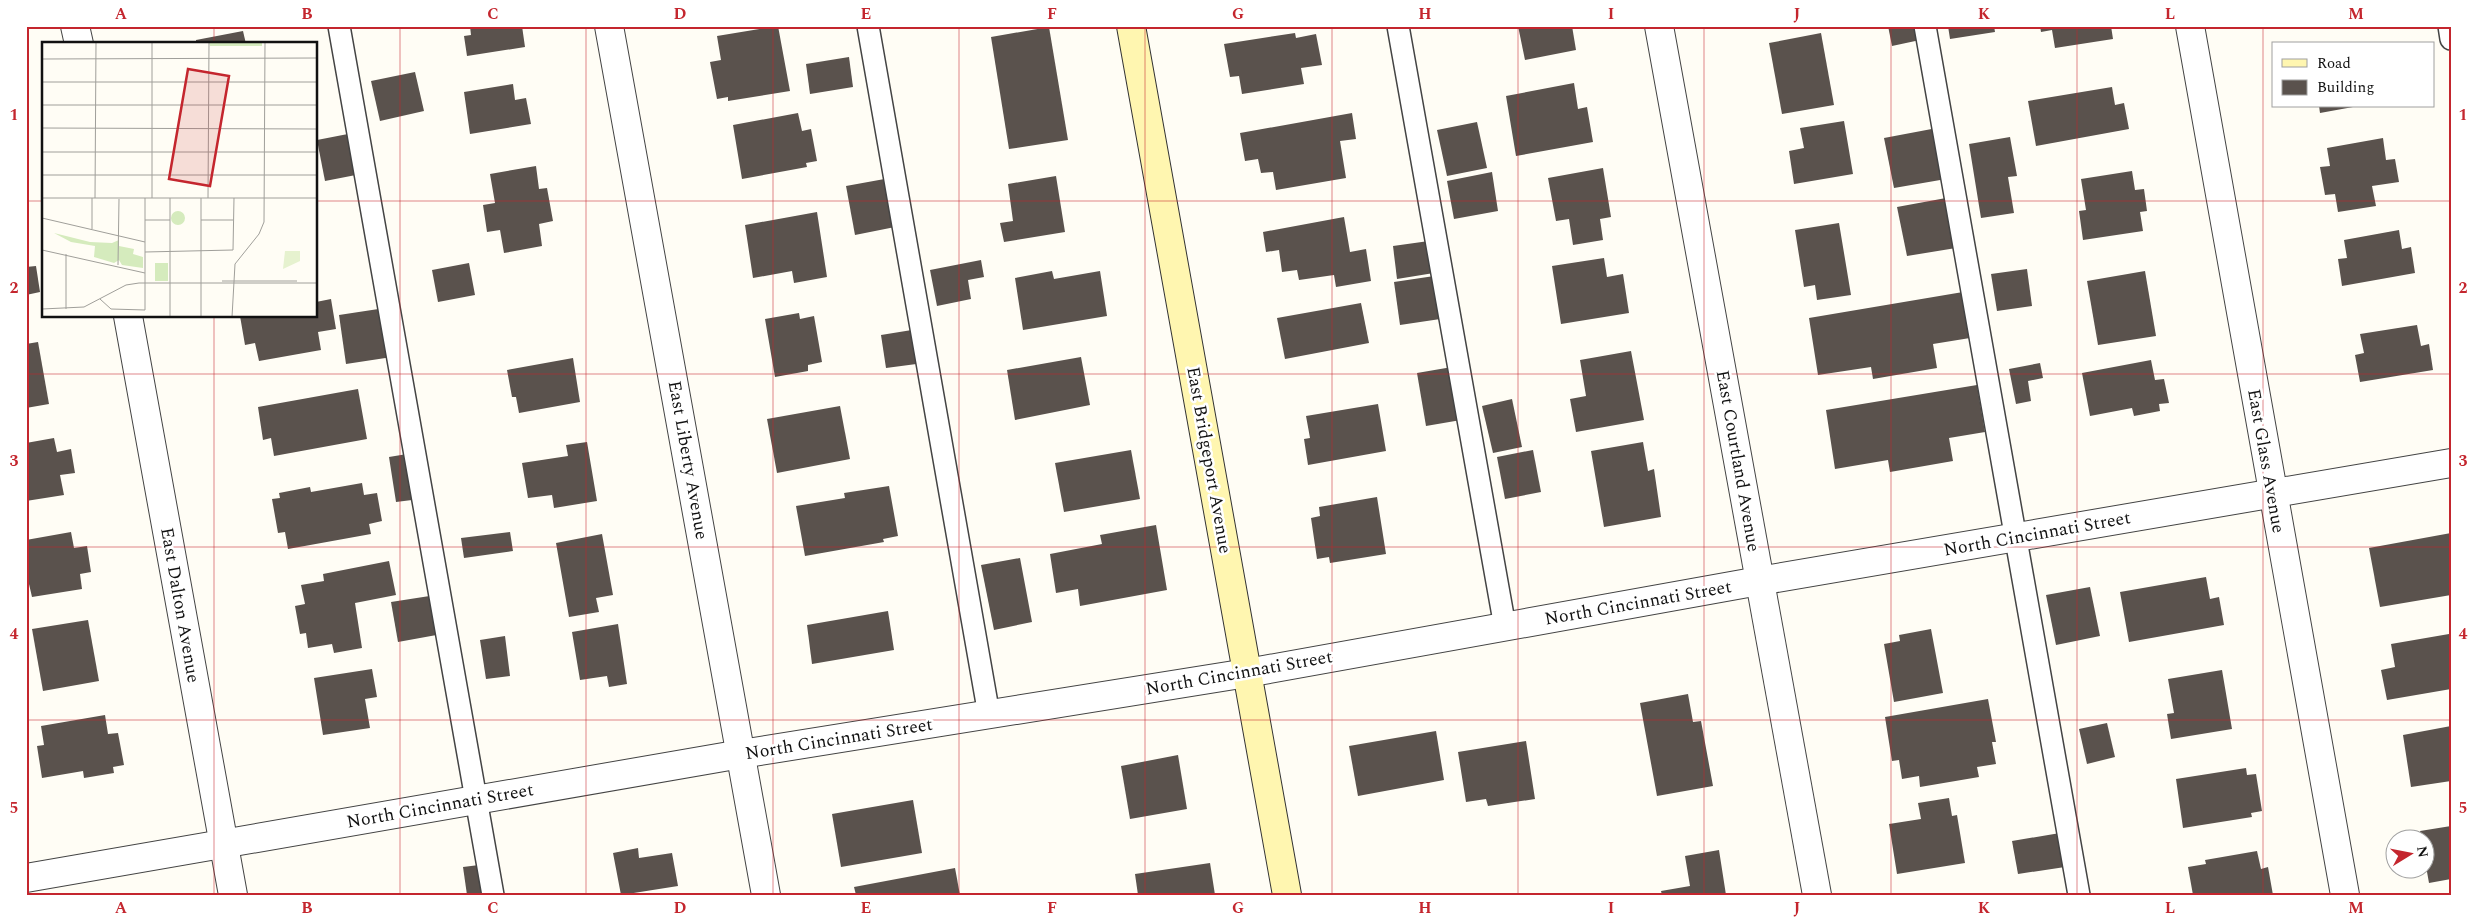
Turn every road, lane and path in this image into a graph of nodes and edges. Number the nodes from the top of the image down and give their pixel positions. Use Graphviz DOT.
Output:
graph roads {
  1 [pos="75,26"];
  2 [pos="340,26"];
  3 [pos="609,26"];
  4 [pos="868,26"];
  5 [pos="1131,26"];
  6 [pos="1398,26"];
  7 [pos="1659,26"];
  8 [pos="1925,26"];
  9 [pos="2190,26"];
  10 [pos="2448,26"];
  11 [pos="2451,39"];
  12 [pos="78,42"];
  13 [pos="128,318"];
  14 [pos="2451,463"];
  15 [pos="2272,494"];
  16 [pos="2016,538"];
  17 [pos="1759,581"];
  18 [pos="1505,627"];
  19 [pos="1247,673"];
  20 [pos="989,715"];
  21 [pos="741,754"];
  22 [pos="476,800"];
  23 [pos="224,844"];
  24 [pos="26,878"];
  25 [pos="233,895"];
  26 [pos="494,895"];
  27 [pos="766,895"];
  28 [pos="1287,895"];
  29 [pos="1817,895"];
  30 [pos="2079,895"];
  31 [pos="2345,895"];
  1 -- 12 [label="street"];
  2 -- 22 [label="lane"];
  3 -- 21 [label="street, East Liberty Avenue"];
  4 -- 20 [label="lane"];
  5 -- 19 [label="street, East Bridgeport Avenue"];
  6 -- 18 [label="lane"];
  7 -- 17 [label="street, East Courtland Avenue"];
  8 -- 16 [label="lane"];
  9 -- 15 [label="street, East Glass Avenue"];
  10 -- 11 [label="lane"];
  13 -- 23 [label="street, East Dalton Avenue"];
  14 -- 15 [label="street, North Cincinnati Street"];
  15 -- 16 [label="street, North Cincinnati Street"];
  15 -- 31 [label="street, East Glass Avenue"];
  16 -- 17 [label="street, North Cincinnati Street"];
  16 -- 30 [label="lane"];
  17 -- 18 [label="street, North Cincinnati Street"];
  17 -- 29 [label="street, East Courtland Avenue"];
  18 -- 19 [label="street, North Cincinnati Street"];
  19 -- 20 [label="street, North Cincinnati Street"];
  19 -- 28 [label="street, East Bridgeport Avenue"];
  20 -- 21 [label="street, North Cincinnati Street"];
  21 -- 22 [label="street, North Cincinnati Street"];
  21 -- 27 [label="street, East Liberty Avenue"];
  22 -- 23 [label="street, North Cincinnati Street"];
  22 -- 26 [label="lane"];
  23 -- 24 [label="street, North Cincinnati Street"];
  23 -- 25 [label="street, East Dalton Avenue"];
}
